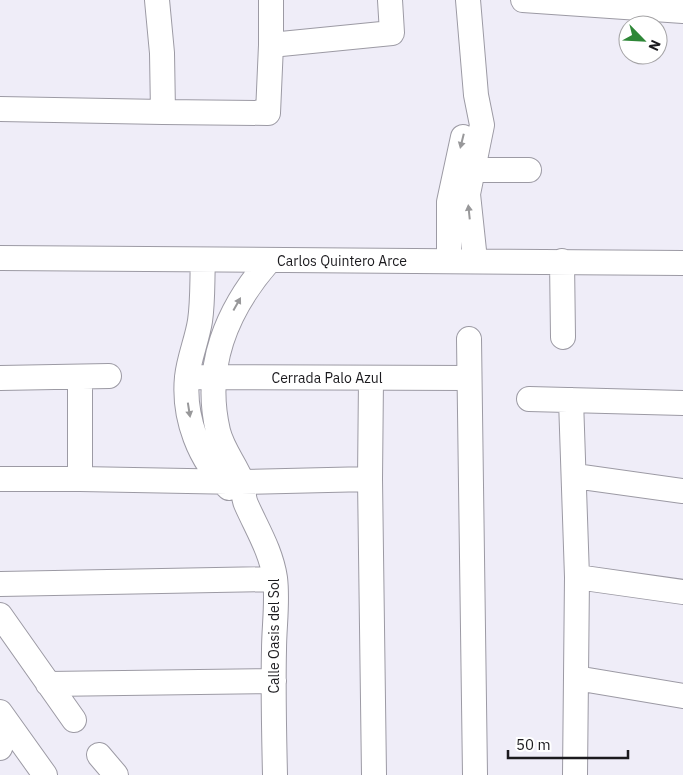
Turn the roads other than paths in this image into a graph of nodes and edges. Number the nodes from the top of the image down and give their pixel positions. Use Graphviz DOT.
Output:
graph roads {
  1 [pos="157,0"];
  2 [pos="271,0"];
  3 [pos="390,0"];
  4 [pos="468,0"];
  5 [pos="523,0"];
  6 [pos="605,4"];
  7 [pos="683,11"];
  8 [pos="271,45"];
  9 [pos="476,94"];
  10 [pos="0,110"];
  11 [pos="163,112"];
  12 [pos="472,170"];
  13 [pos="529,170"];
  14 [pos="0,258"];
  15 [pos="204,260"];
  16 [pos="475,260"];
  17 [pos="269,261"];
  18 [pos="449,261"];
  19 [pos="562,261"];
  20 [pos="683,263"];
  21 [pos="200,321"];
  22 [pos="226,326"];
  23 [pos="563,337"];
  24 [pos="468,339"];
  25 [pos="109,376"];
  26 [pos="80,377"];
  27 [pos="187,377"];
  28 [pos="0,378"];
  29 [pos="213,378"];
  30 [pos="371,378"];
  31 [pos="468,378"];
  32 [pos="529,399"];
  33 [pos="571,400"];
  34 [pos="683,403"];
  35 [pos="575,476"];
  36 [pos="0,479"];
  37 [pos="370,479"];
  38 [pos="80,480"];
  39 [pos="236,488"];
  40 [pos="683,491"];
  41 [pos="577,577"];
  42 [pos="275,579"];
  43 [pos="0,584"];
  44 [pos="683,592"];
  45 [pos="0,615"];
  46 [pos="576,678"];
  47 [pos="274,681"];
  48 [pos="48,684"];
  49 [pos="683,696"];
  50 [pos="5,719"];
  51 [pos="74,720"];
  52 [pos="0,748"];
  53 [pos="99,755"];
  54 [pos="45,775"];
  55 [pos="116,775"];
  56 [pos="274,775"];
  57 [pos="374,775"];
  58 [pos="475,775"];
  59 [pos="575,775"];
  1 -- 11 [label="street"];
  2 -- 8 [label="street"];
  3 -- 8 [label="street"];
  4 -- 9 [label="street"];
  5 -- 6 [label="street"];
  6 -- 7 [label="street"];
  8 -- 11 [label="street"];
  9 -- 12 [label="street"];
  9 -- 18 [label="street, one-way"];
  10 -- 11 [label="street"];
  12 -- 13 [label="street"];
  16 -- 12 [label="street, one-way"];
  14 -- 15 [label="street, Carlos Quintero Arce"];
  15 -- 17 [label="street, Carlos Quintero Arce"];
  15 -- 21 [label="street, Calle Oasis del Sol"];
  16 -- 18 [label="street, Carlos Quintero Arce"];
  16 -- 19 [label="street, Carlos Quintero Arce"];
  17 -- 18 [label="street, Carlos Quintero Arce"];
  22 -- 17 [label="street, Calle Oasis del Sol, one-way"];
  19 -- 20 [label="street, Carlos Quintero Arce"];
  19 -- 23 [label="street"];
  21 -- 22 [label="street"];
  21 -- 27 [label="street, Calle Oasis del Sol"];
  22 -- 29 [label="street, Calle Oasis del Sol"];
  24 -- 31 [label="street"];
  25 -- 26 [label="street"];
  26 -- 28 [label="street"];
  26 -- 38 [label="street"];
  27 -- 29 [label="street, Cerrada Palo Azul"];
  27 -- 39 [label="street, Calle Oasis del Sol, one-way"];
  29 -- 30 [label="street, Cerrada Palo Azul"];
  29 -- 39 [label="street, Calle Oasis del Sol"];
  30 -- 31 [label="street, Cerrada Palo Azul"];
  30 -- 37 [label="street"];
  31 -- 58 [label="street"];
  32 -- 33 [label="street"];
  33 -- 34 [label="street"];
  33 -- 35 [label="street"];
  35 -- 40 [label="street"];
  35 -- 41 [label="street"];
  36 -- 38 [label="street"];
  37 -- 39 [label="street"];
  37 -- 57 [label="street"];
  38 -- 39 [label="street"];
  39 -- 42 [label="street, Calle Oasis del Sol"];
  41 -- 44 [label="street"];
  41 -- 46 [label="street"];
  42 -- 43 [label="street"];
  42 -- 47 [label="street, Calle Oasis del Sol"];
  45 -- 48 [label="street"];
  46 -- 49 [label="street"];
  46 -- 59 [label="street"];
  47 -- 48 [label="street"];
  47 -- 56 [label="street, Calle Oasis del Sol"];
  48 -- 51 [label="street"];
  50 -- 52 [label="street"];
  50 -- 54 [label="street"];
  53 -- 55 [label="street"];
}
